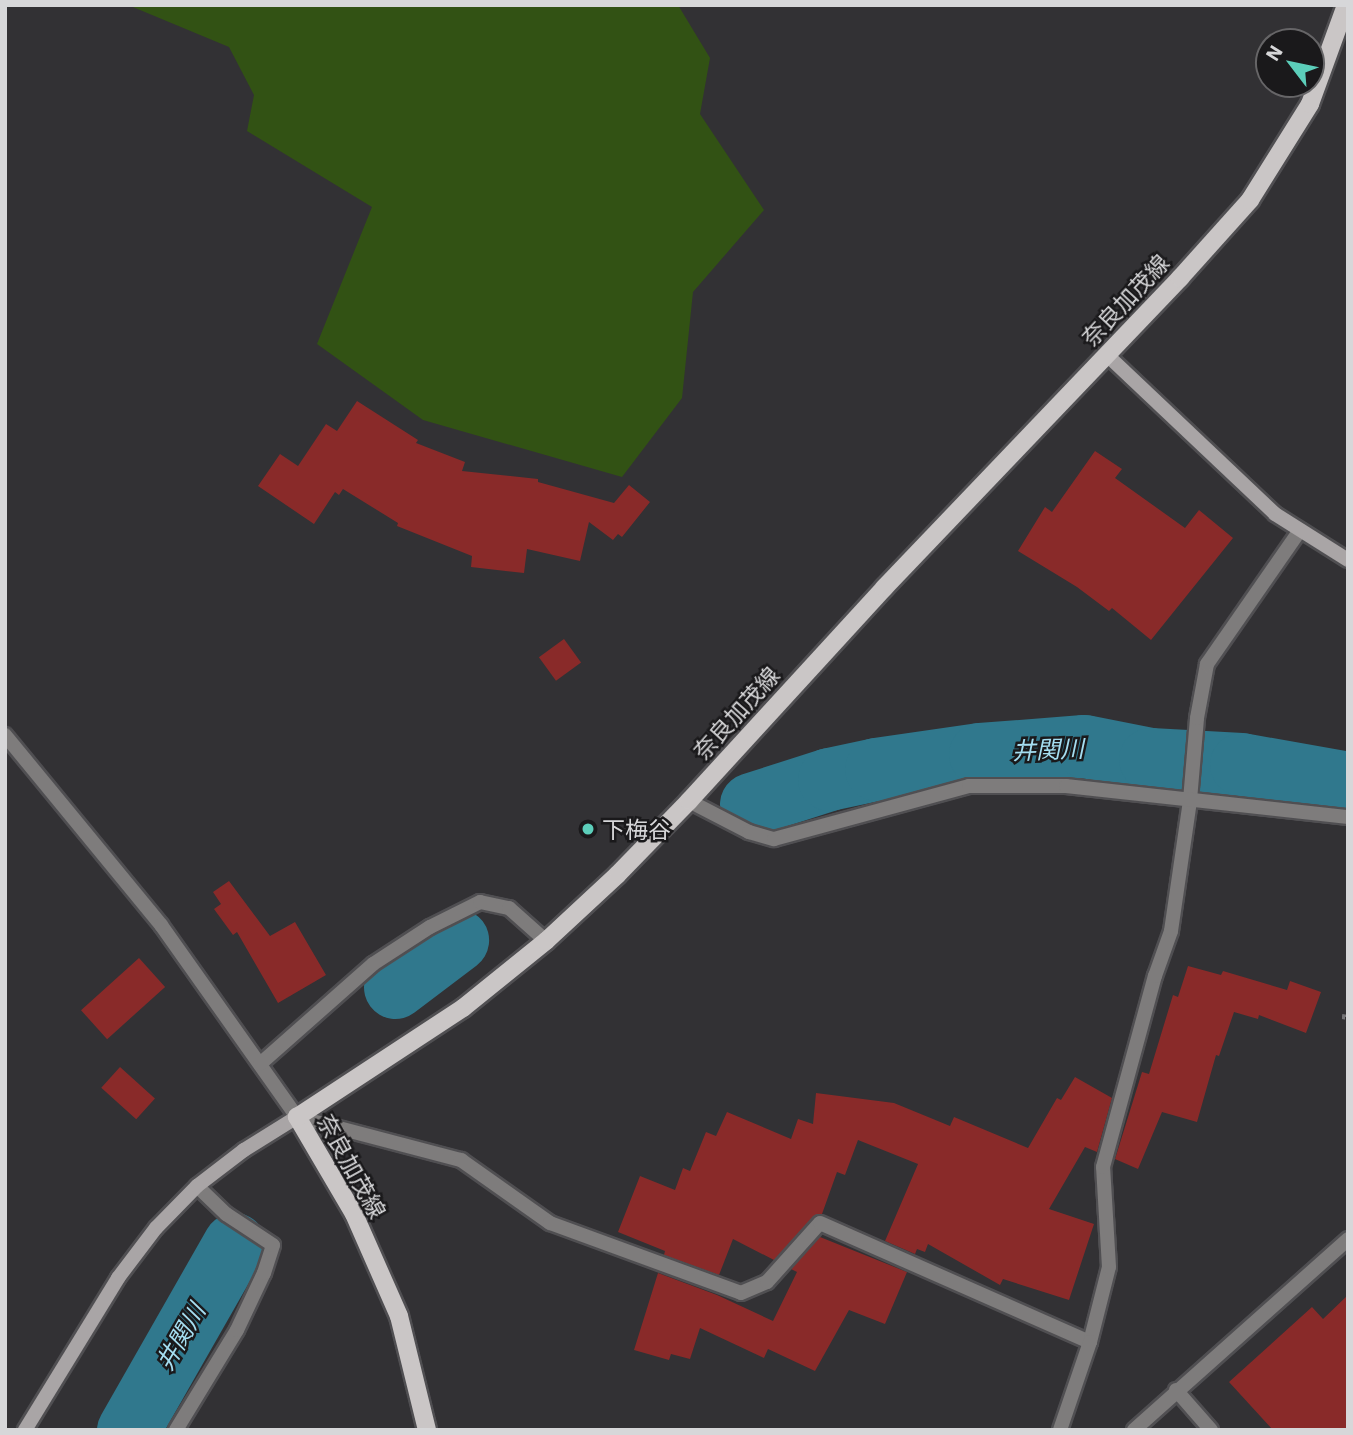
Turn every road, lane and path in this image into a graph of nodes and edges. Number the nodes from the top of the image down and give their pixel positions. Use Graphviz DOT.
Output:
graph roads {
  1 [pos="1346,5"];
  2 [pos="1107,355"];
  3 [pos="1300,530"];
  4 [pos="1348,560"];
  5 [pos="5,735"];
  6 [pos="1190,800"];
  7 [pos="690,801"];
  8 [pos="1348,817"];
  9 [pos="546,941"];
  10 [pos="260,1064"];
  11 [pos="297,1117"];
  12 [pos="197,1186"];
  13 [pos="1348,1240"];
  14 [pos="1090,1342"];
  15 [pos="1176,1390"];
  16 [pos="25,1430"];
  17 [pos="176,1430"];
  18 [pos="427,1430"];
  19 [pos="1060,1430"];
  20 [pos="1134,1430"];
  21 [pos="1211,1430"];
  1 -- 2 [label="main road, 奈良加茂線"];
  2 -- 3 [label="street"];
  2 -- 7 [label="main road, 奈良加茂線"];
  3 -- 4 [label="street"];
  3 -- 6 [label="street"];
  5 -- 10 [label="street"];
  6 -- 7 [label="street"];
  6 -- 8 [label="street"];
  6 -- 14 [label="street"];
  7 -- 9 [label="main road, 奈良加茂線"];
  9 -- 10 [label="street"];
  9 -- 11 [label="main road, 奈良加茂線"];
  10 -- 11 [label="street"];
  11 -- 12 [label="street"];
  11 -- 14 [label="street"];
  11 -- 18 [label="main road, 奈良加茂線"];
  12 -- 16 [label="street"];
  12 -- 17 [label="street"];
  13 -- 15 [label="street"];
  14 -- 19 [label="street"];
  15 -- 20 [label="street"];
  15 -- 21 [label="street"];
}
